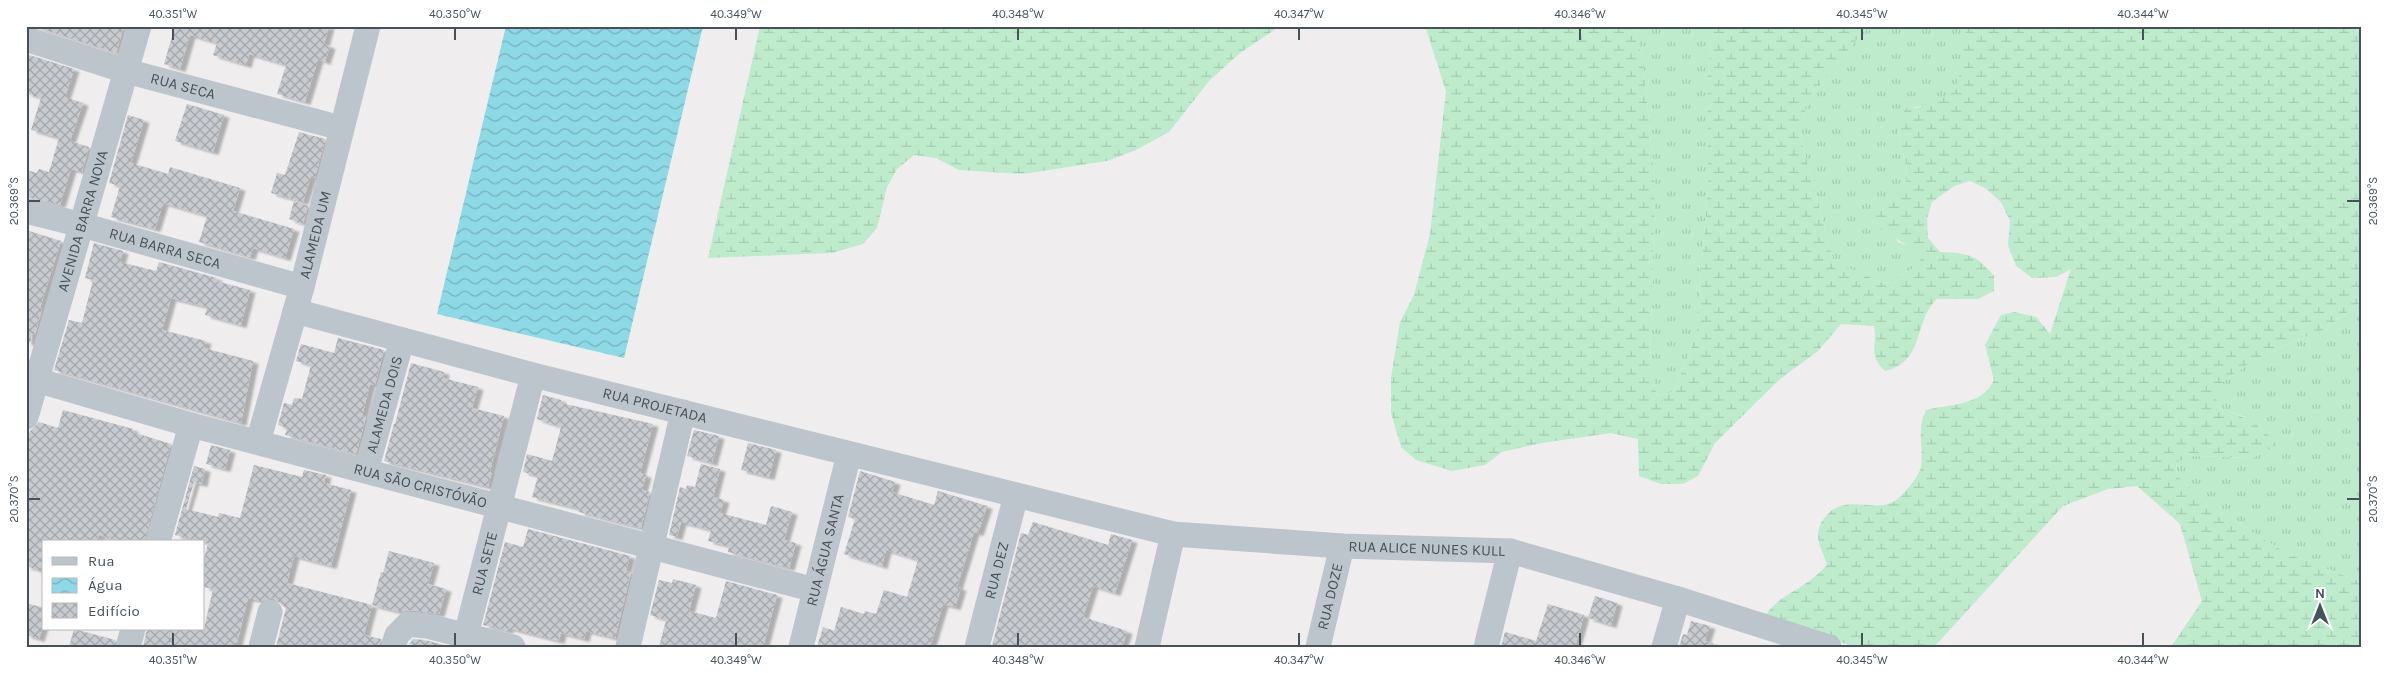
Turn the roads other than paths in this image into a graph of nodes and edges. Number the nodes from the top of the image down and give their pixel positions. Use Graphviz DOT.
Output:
graph roads {
  1 [pos="139,26"];
  2 [pos="368,26"];
  3 [pos="26,39"];
  4 [pos="126,71"];
  5 [pos="341,128"];
  6 [pos="26,211"];
  7 [pos="82,225"];
  8 [pos="302,286"];
  9 [pos="296,311"];
  10 [pos="402,340"];
  11 [pos="533,375"];
  12 [pos="32,379"];
  13 [pos="683,412"];
  14 [pos="26,417"];
  15 [pos="190,425"];
  16 [pos="258,442"];
  17 [pos="849,454"];
  18 [pos="366,471"];
  19 [pos="1016,495"];
  20 [pos="498,508"];
  21 [pos="1173,534"];
  22 [pos="159,540"];
  23 [pos="1342,546"];
  24 [pos="651,548"];
  25 [pos="1510,551"];
  26 [pos="815,590"];
  27 [pos="1678,599"];
  28 [pos="270,612"];
  29 [pos="133,630"];
  30 [pos="466,635"];
  31 [pos="128,647"];
  32 [pos="261,647"];
  33 [pos="393,647"];
  34 [pos="513,647"];
  35 [pos="628,647"];
  36 [pos="801,647"];
  37 [pos="977,647"];
  38 [pos="1147,647"];
  39 [pos="1318,647"];
  40 [pos="1486,647"];
  41 [pos="1664,647"];
  42 [pos="1829,647"];
  1 -- 4 [label="street, AVENIDA BARRA NOVA"];
  2 -- 5 [label="street, ALAMEDA UM"];
  3 -- 4 [label="street, RUA SECA"];
  4 -- 5 [label="street, RUA SECA"];
  4 -- 7 [label="street, AVENIDA BARRA NOVA"];
  5 -- 8 [label="street, ALAMEDA UM"];
  6 -- 7 [label="street, RUA BARRA SECA"];
  7 -- 8 [label="street, RUA BARRA SECA"];
  7 -- 12 [label="street, AVENIDA BARRA NOVA"];
  8 -- 9 [label="street, ALAMEDA UM"];
  9 -- 10 [label="street, RUA PROJETADA"];
  9 -- 16 [label="street, ALAMEDA UM"];
  10 -- 11 [label="street, RUA PROJETADA"];
  10 -- 18 [label="street, ALAMEDA DOIS"];
  11 -- 13 [label="street, RUA PROJETADA"];
  11 -- 20 [label="street, RUA SETE"];
  12 -- 14 [label="street, AVENIDA BARRA NOVA"];
  12 -- 15 [label="street, RUA SÃO CRISTÓVÃO"];
  13 -- 17 [label="street, RUA PROJETADA"];
  13 -- 24 [label="street"];
  15 -- 16 [label="street, RUA SÃO CRISTÓVÃO"];
  15 -- 22 [label="street"];
  16 -- 18 [label="street, RUA SÃO CRISTÓVÃO"];
  17 -- 19 [label="street, RUA PROJETADA"];
  17 -- 26 [label="street, RUA ÁGUA SANTA"];
  18 -- 20 [label="street, RUA SÃO CRISTÓVÃO"];
  19 -- 21 [label="street, RUA ALICE NUNES KULL"];
  19 -- 37 [label="street, RUA DEZ"];
  20 -- 24 [label="street, RUA SÃO CRISTÓVÃO"];
  20 -- 30 [label="street, RUA SETE"];
  21 -- 23 [label="street, RUA ALICE NUNES KULL"];
  21 -- 38 [label="street"];
  23 -- 25 [label="street, RUA ALICE NUNES KULL"];
  23 -- 39 [label="street, RUA DOZE"];
  24 -- 26 [label="street, RUA SÃO CRISTÓVÃO"];
  24 -- 35 [label="street"];
  25 -- 27 [label="street, RUA ALICE NUNES KULL"];
  25 -- 40 [label="street"];
  26 -- 36 [label="street, RUA ÁGUA SANTA"];
  27 -- 41 [label="street"];
  27 -- 42 [label="street, RUA ALICE NUNES KULL"];
  28 -- 32 [label="street"];
  29 -- 31 [label="street"];
  30 -- 33 [label="street"];
  30 -- 34 [label="street"];
}
